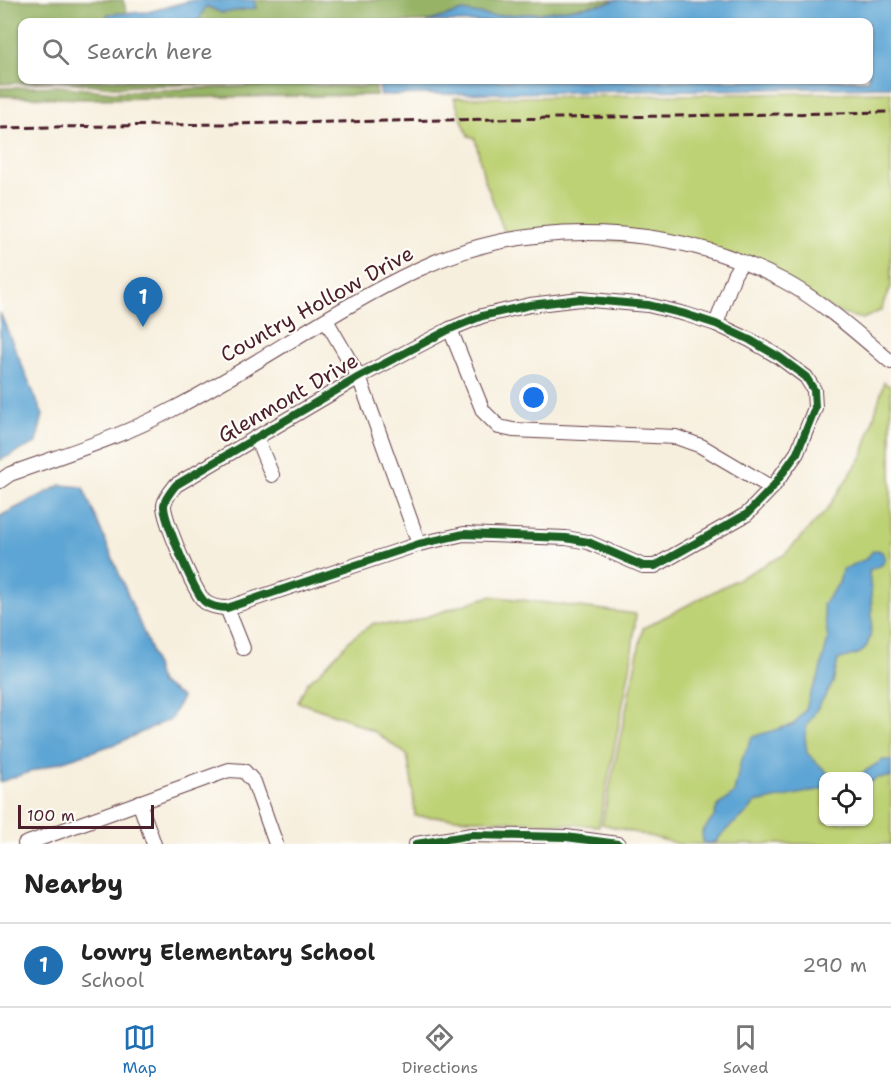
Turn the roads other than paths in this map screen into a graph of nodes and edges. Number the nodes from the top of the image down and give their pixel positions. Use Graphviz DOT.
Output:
graph roads {
  1 [pos="741,262"];
  2 [pos="326,320"];
  3 [pos="716,324"];
  4 [pos="450,329"];
  5 [pos="891,362"];
  6 [pos="359,377"];
  7 [pos="256,437"];
  8 [pos="272,475"];
  9 [pos="0,481"];
  10 [pos="772,488"];
  11 [pos="419,544"];
  12 [pos="227,608"];
  13 [pos="243,648"];
  14 [pos="139,802"];
  15 [pos="25,844"];
  16 [pos="154,844"];
  17 [pos="276,844"];
  18 [pos="416,844"];
  19 [pos="618,844"];
  1 -- 2 [label="street, Country Hollow Drive"];
  1 -- 3 [label="street"];
  1 -- 5 [label="street, Country Hollow Drive"];
  2 -- 6 [label="street"];
  2 -- 9 [label="street, Country Hollow Drive"];
  3 -- 4 [label="street, Glenmont Drive"];
  3 -- 10 [label="street, Glenmont Drive"];
  4 -- 6 [label="street, Glenmont Drive"];
  4 -- 10 [label="street"];
  6 -- 7 [label="street, Glenmont Drive"];
  6 -- 11 [label="street"];
  7 -- 8 [label="street"];
  7 -- 12 [label="street, Glenmont Drive"];
  10 -- 11 [label="street, Glenmont Drive"];
  11 -- 12 [label="street, Glenmont Drive"];
  12 -- 13 [label="street"];
  14 -- 15 [label="street"];
  14 -- 16 [label="street"];
  14 -- 17 [label="street"];
  18 -- 19 [label="street"];
}
